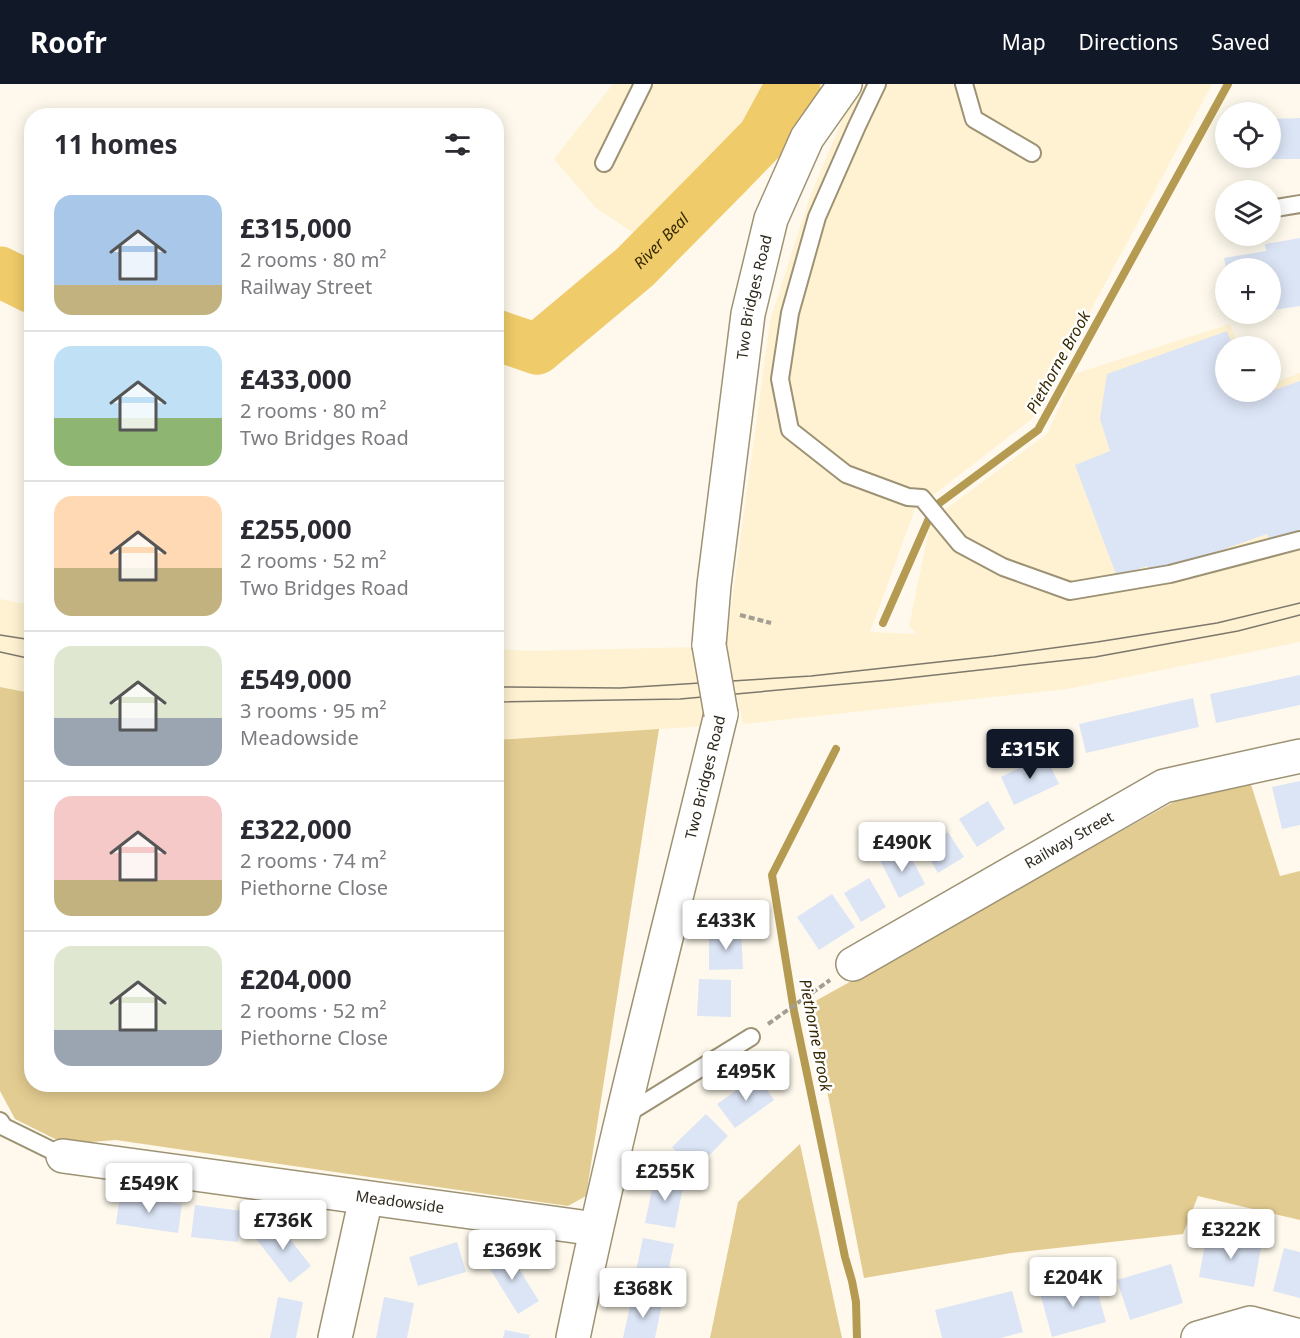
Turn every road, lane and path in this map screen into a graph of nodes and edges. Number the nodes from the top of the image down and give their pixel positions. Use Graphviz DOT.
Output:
graph roads {
  1 [pos="643,84"];
  2 [pos="845,84"];
  3 [pos="877,84"];
  4 [pos="964,84"];
  5 [pos="1032,153"];
  6 [pos="604,163"];
  7 [pos="1300,204"];
  8 [pos="1281,207"];
  9 [pos="1300,540"];
  10 [pos="739,615"];
  11 [pos="771,623"];
  12 [pos="1300,756"];
  13 [pos="853,964"];
  14 [pos="810,994"];
  15 [pos="777,1017"];
  16 [pos="751,1037"];
  17 [pos="622,1117"];
  18 [pos="0,1121"];
  19 [pos="63,1156"];
  20 [pos="366,1198"];
  21 [pos="596,1229"];
  22 [pos="1300,1336"];
  23 [pos="335,1338"];
  24 [pos="573,1338"];
  25 [pos="1198,1338"];
  1 -- 6 [label="lane"];
  2 -- 17 [label="street, Two Bridges Road, bridge"];
  3 -- 9 [label="lane"];
  4 -- 5 [label="lane"];
  7 -- 8 [label="lane"];
  10 -- 11 [label="path"];
  12 -- 13 [label="street, Railway Street"];
  14 -- 15 [label="path"];
  16 -- 17 [label="lane"];
  17 -- 21 [label="street, Two Bridges Road"];
  18 -- 19 [label="lane"];
  19 -- 20 [label="street, Meadowside"];
  20 -- 21 [label="street, Meadowside"];
  20 -- 23 [label="street"];
  21 -- 24 [label="street, Two Bridges Road"];
  22 -- 25 [label="street"];
}
